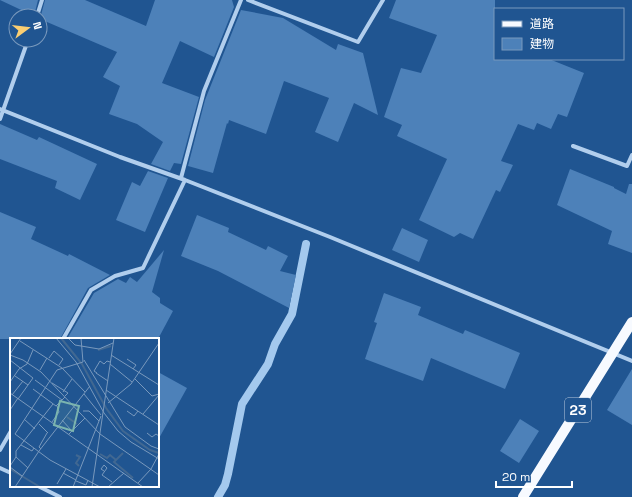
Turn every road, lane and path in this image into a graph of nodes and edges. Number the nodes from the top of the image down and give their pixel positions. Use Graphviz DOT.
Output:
graph roads {
  1 [pos="241,0"];
  2 [pos="248,0"];
  3 [pos="383,0"];
  4 [pos="25,48"];
  5 [pos="2,110"];
  6 [pos="0,119"];
  7 [pos="573,146"];
  8 [pos="632,155"];
  9 [pos="183,179"];
  10 [pos="632,322"];
  11 [pos="64,338"];
  12 [pos="614,352"];
  13 [pos="632,360"];
  14 [pos="10,433"];
  15 [pos="0,450"];
  16 [pos="0,468"];
  17 [pos="10,473"];
  18 [pos="40,487"];
  19 [pos="60,497"];
  20 [pos="523,497"];
  1 -- 9 [label="street"];
  2 -- 3 [label="street"];
  4 -- 5 [label="street"];
  5 -- 6 [label="street"];
  5 -- 9 [label="street"];
  7 -- 8 [label="street"];
  9 -- 11 [label="street"];
  9 -- 12 [label="street"];
  10 -- 12 [label="main road, 23"];
  12 -- 13 [label="street"];
  12 -- 20 [label="main road, 23"];
  14 -- 15 [label="street"];
  16 -- 17 [label="street"];
  18 -- 19 [label="street"];
}
